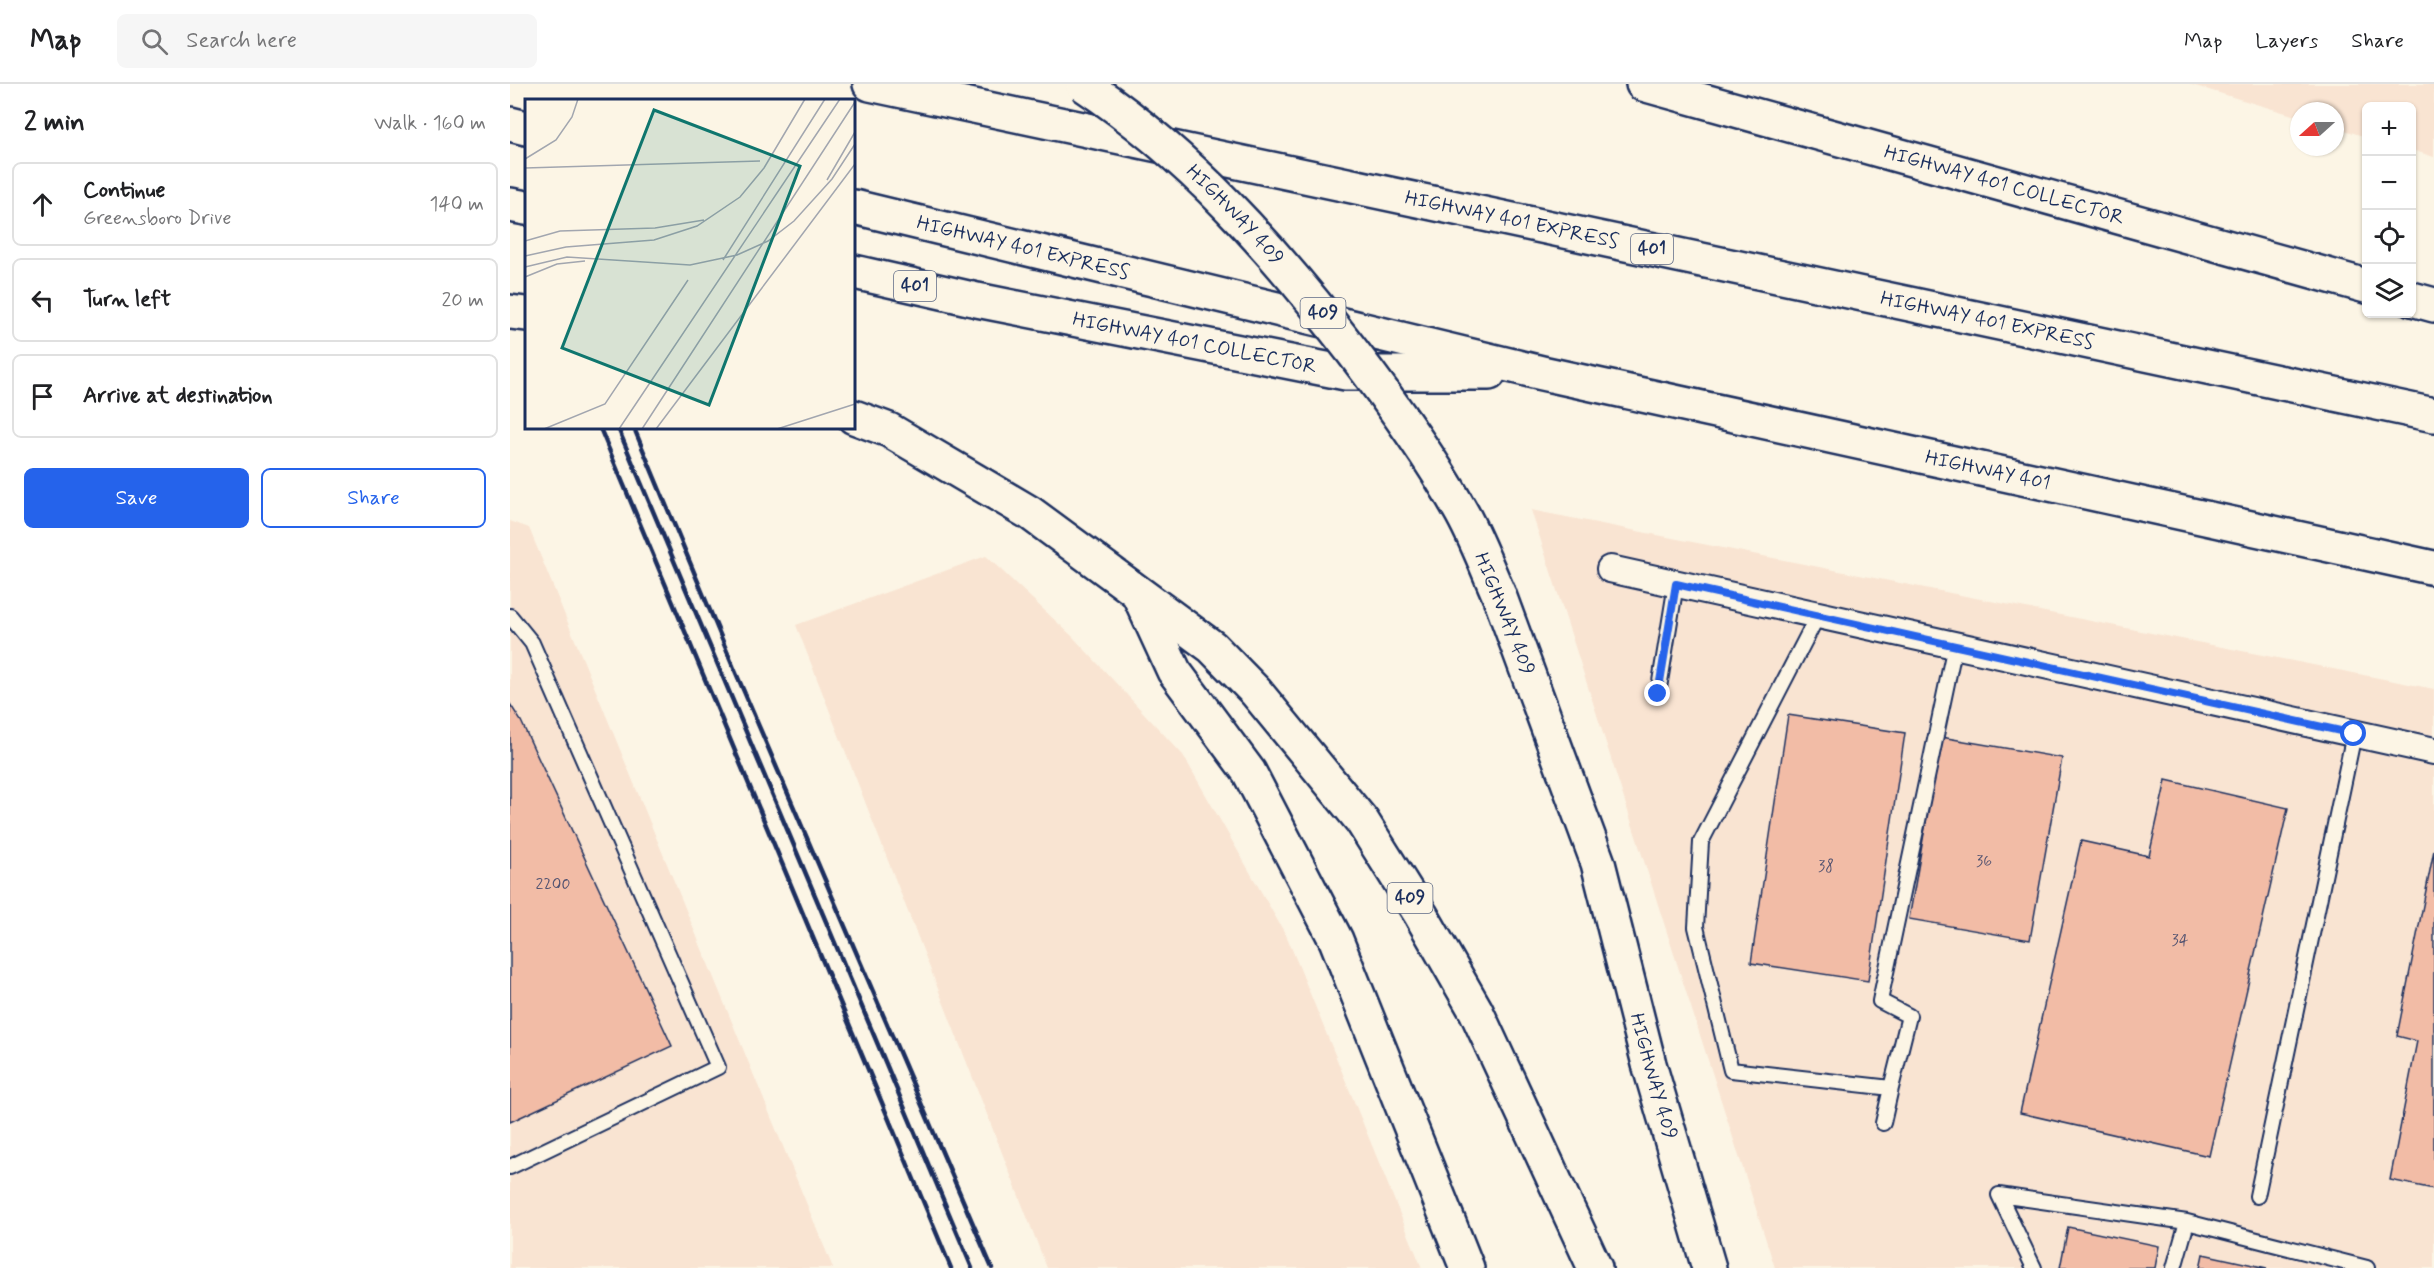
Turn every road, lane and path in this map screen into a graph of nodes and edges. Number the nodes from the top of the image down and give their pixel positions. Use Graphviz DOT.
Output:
graph roads {
  1 [pos="870,84"];
  2 [pos="1083,84"];
  3 [pos="1643,84"];
  4 [pos="510,124"];
  5 [pos="525,128"];
  6 [pos="510,205"];
  7 [pos="855,207"];
  8 [pos="525,208"];
  9 [pos="855,272"];
  10 [pos="2362,285"];
  11 [pos="2416,300"];
  12 [pos="2434,305"];
  13 [pos="510,312"];
  14 [pos="525,315"];
  15 [pos="1542,373"];
  16 [pos="2434,415"];
  17 [pos="855,417"];
  18 [pos="2434,568"];
  19 [pos="1610,569"];
  20 [pos="1676,584"];
  21 [pos="1137,590"];
  22 [pos="1818,615"];
  23 [pos="510,616"];
  24 [pos="1955,645"];
  25 [pos="1658,694"];
  26 [pos="2354,734"];
  27 [pos="2434,751"];
  28 [pos="1891,1088"];
  29 [pos="1883,1123"];
  30 [pos="510,1167"];
  31 [pos="2257,1196"];
  32 [pos="1695,1220"];
  33 [pos="2187,1222"];
  34 [pos="1467,1268"];
  35 [pos="1595,1268"];
  36 [pos="1709,1268"];
  37 [pos="1719,1268"];
  38 [pos="2034,1268"];
  39 [pos="2174,1268"];
  40 [pos="2367,1268"];
  1 -- 16 [label="highway, HIGHWAY 401 EXPRESS / 401"];
  2 -- 32 [label="highway, HIGHWAY 409 / 409, bridge"];
  3 -- 10 [label="highway, HIGHWAY 401 COLLECTOR"];
  4 -- 5 [label="highway"];
  6 -- 8 [label="highway"];
  7 -- 15 [label="highway, HIGHWAY 401 EXPRESS / 401"];
  9 -- 15 [label="highway, HIGHWAY 401 COLLECTOR / 401"];
  11 -- 12 [label="highway"];
  13 -- 14 [label="highway"];
  15 -- 18 [label="highway, HIGHWAY 401 / 401"];
  17 -- 21 [label="highway, 409"];
  19 -- 20 [label="street"];
  20 -- 22 [label="street"];
  20 -- 25 [label="lane"];
  21 -- 34 [label="highway"];
  21 -- 35 [label="highway, 409"];
  22 -- 24 [label="street"];
  22 -- 28 [label="lane"];
  23 -- 30 [label="lane"];
  24 -- 26 [label="street"];
  24 -- 28 [label="lane"];
  26 -- 27 [label="street"];
  26 -- 31 [label="lane"];
  28 -- 29 [label="lane"];
  32 -- 36 [label="highway, HIGHWAY 409 / 409"];
  32 -- 37 [label="highway"];
  33 -- 38 [label="lane"];
  33 -- 39 [label="lane"];
  33 -- 40 [label="lane"];
}
